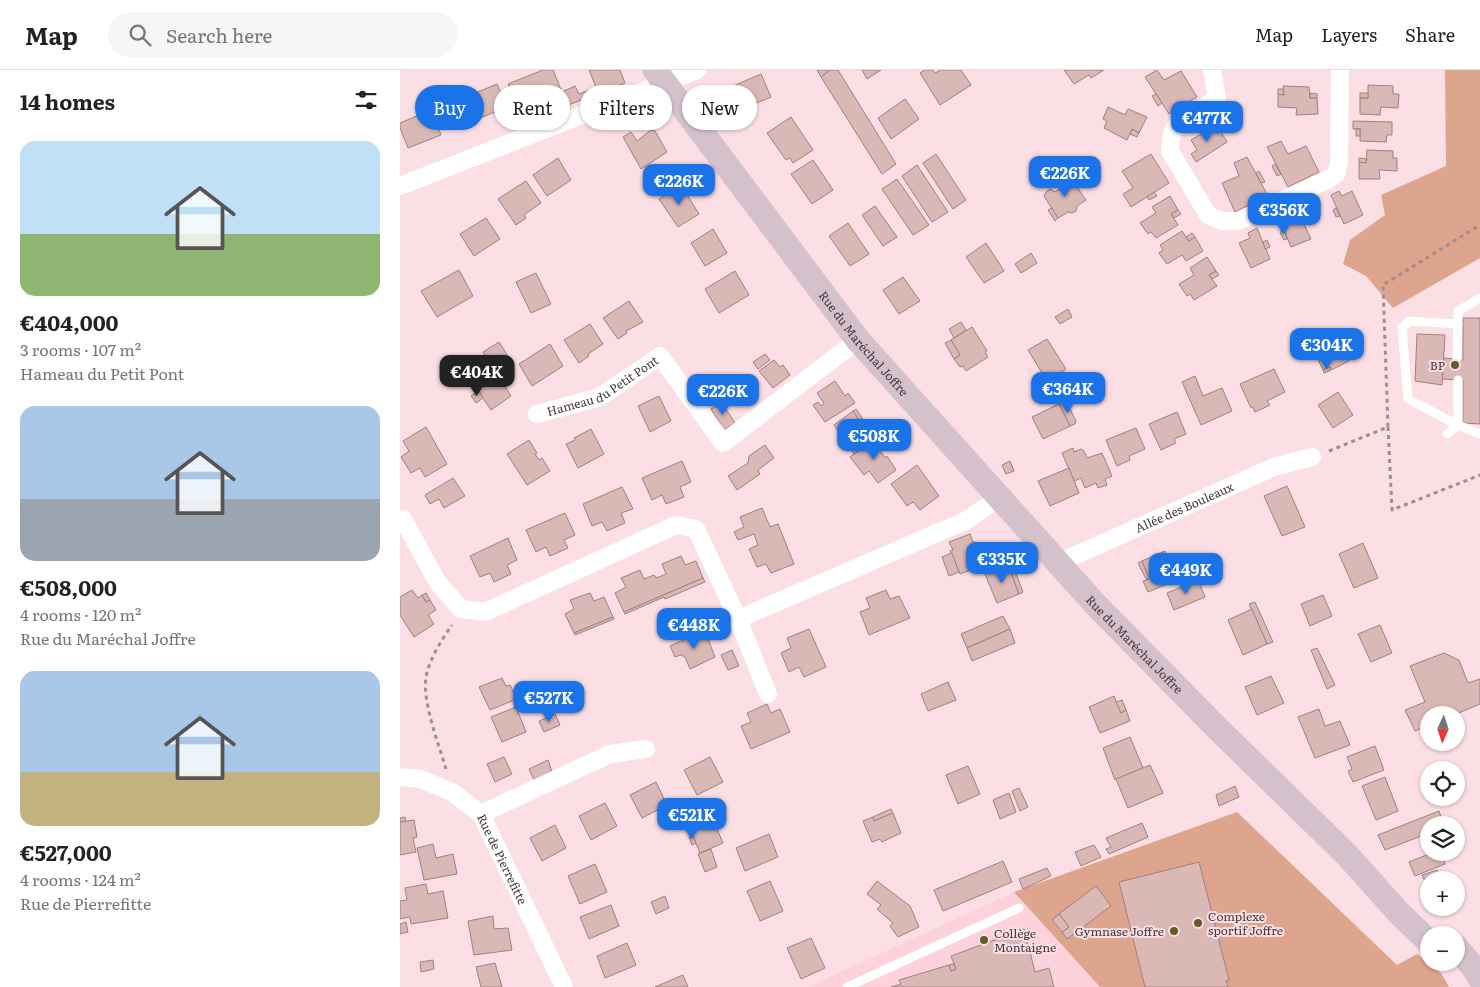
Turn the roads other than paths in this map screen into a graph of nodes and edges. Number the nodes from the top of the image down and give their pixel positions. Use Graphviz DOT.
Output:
graph roads {
  1 [pos="697,70"];
  2 [pos="1212,70"];
  3 [pos="1340,70"];
  4 [pos="660,77"];
  5 [pos="400,186"];
  6 [pos="1480,298"];
  7 [pos="1458,324"];
  8 [pos="858,340"];
  9 [pos="1457,360"];
  10 [pos="1458,380"];
  11 [pos="537,414"];
  12 [pos="1458,425"];
  13 [pos="1447,434"];
  14 [pos="1480,434"];
  15 [pos="1312,457"];
  16 [pos="999,498"];
  17 [pos="403,519"];
  18 [pos="1058,563"];
  19 [pos="738,619"];
  20 [pos="768,694"];
  21 [pos="646,749"];
  22 [pos="400,777"];
  23 [pos="481,814"];
  24 [pos="1347,855"];
  25 [pos="1019,908"];
  26 [pos="1434,926"];
  27 [pos="1420,933"];
  28 [pos="1465,958"];
  29 [pos="1457,971"];
  30 [pos="1480,978"];
  31 [pos="564,987"];
  32 [pos="847,987"];
  33 [pos="1468,987"];
  1 -- 4 [label="street"];
  2 -- 3 [label="street"];
  4 -- 5 [label="street"];
  4 -- 8 [label="street, Rue du Maréchal Joffre"];
  6 -- 7 [label="lane"];
  7 -- 9 [label="lane"];
  7 -- 12 [label="lane"];
  8 -- 11 [label="street, Hameau du Petit Pont"];
  8 -- 16 [label="street, Rue du Maréchal Joffre"];
  10 -- 12 [label="lane"];
  12 -- 13 [label="lane"];
  12 -- 14 [label="lane"];
  15 -- 18 [label="street, Allée des Bouleaux"];
  16 -- 18 [label="street, Rue du Maréchal Joffre"];
  16 -- 19 [label="street"];
  17 -- 19 [label="street"];
  18 -- 24 [label="street, Rue du Maréchal Joffre"];
  19 -- 20 [label="street"];
  21 -- 23 [label="street"];
  22 -- 23 [label="street, Rue de Pierrefitte"];
  23 -- 31 [label="street, Rue de Pierrefitte"];
  24 -- 26 [label="street, Rue du Maréchal Joffre"];
  24 -- 27 [label="street, Rue du Maréchal Joffre"];
  25 -- 32 [label="lane"];
  28 -- 30 [label="street"];
  29 -- 33 [label="street"];
}
